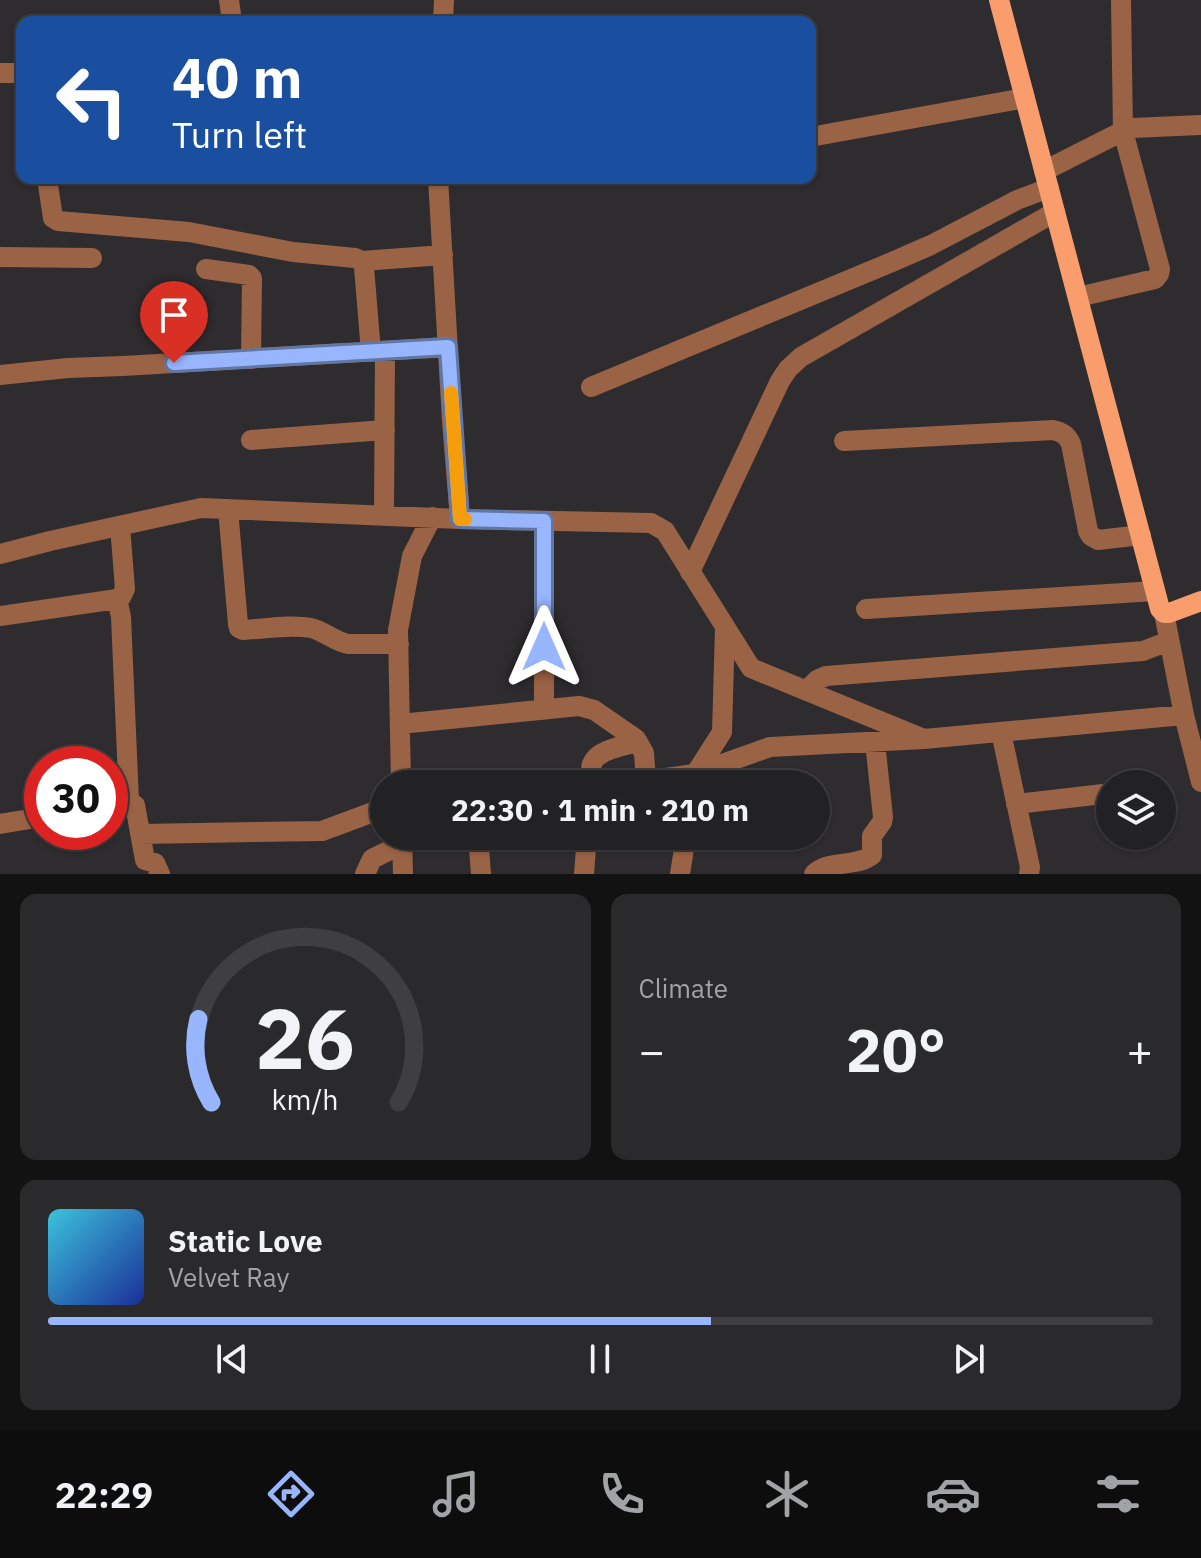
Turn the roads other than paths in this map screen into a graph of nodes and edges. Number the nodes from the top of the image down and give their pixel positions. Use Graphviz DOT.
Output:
graph roads {
  1 [pos="999,0"];
  2 [pos="1121,0"];
  3 [pos="1025,98"];
  4 [pos="1201,125"];
  5 [pos="1123,131"];
  6 [pos="816,136"];
  7 [pos="1046,180"];
  8 [pos="48,184"];
  9 [pos="438,184"];
  10 [pos="1055,212"];
  11 [pos="443,255"];
  12 [pos="0,257"];
  13 [pos="92,258"];
  14 [pos="362,261"];
  15 [pos="206,269"];
  16 [pos="1078,297"];
  17 [pos="448,347"];
  18 [pos="378,351"];
  19 [pos="251,359"];
  20 [pos="0,375"];
  21 [pos="591,387"];
  22 [pos="385,430"];
  23 [pos="251,440"];
  24 [pos="844,441"];
  25 [pos="228,509"];
  26 [pos="384,515"];
  27 [pos="432,517"];
  28 [pos="460,519"];
  29 [pos="544,521"];
  30 [pos="120,526"];
  31 [pos="1141,535"];
  32 [pos="0,554"];
  33 [pos="690,572"];
  34 [pos="1155,591"];
  35 [pos="117,599"];
  36 [pos="1201,601"];
  37 [pos="866,609"];
  38 [pos="1164,613"];
  39 [pos="0,616"];
  40 [pos="725,628"];
  41 [pos="1169,641"];
  42 [pos="399,644"];
  43 [pos="806,691"];
  44 [pos="544,710"];
  45 [pos="1190,719"];
  46 [pos="400,724"];
  47 [pos="1001,732"];
  48 [pos="924,739"];
  49 [pos="638,742"];
  50 [pos="875,742"];
  51 [pos="120,746"];
  52 [pos="401,770"];
  53 [pos="591,770"];
  54 [pos="645,770"];
  55 [pos="699,770"];
  56 [pos="715,770"];
  57 [pos="1201,782"];
  58 [pos="1096,795"];
  59 [pos="128,804"];
  60 [pos="1016,804"];
  61 [pos="370,813"];
  62 [pos="24,820"];
  63 [pos="0,824"];
  64 [pos="140,834"];
  65 [pos="386,850"];
  66 [pos="402,850"];
  67 [pos="479,850"];
  68 [pos="586,850"];
  69 [pos="684,850"];
  70 [pos="160,874"];
  71 [pos="365,874"];
  72 [pos="403,874"];
  73 [pos="481,874"];
  74 [pos="584,874"];
  75 [pos="680,874"];
  76 [pos="814,874"];
  77 [pos="1029,874"];
  1 -- 3 [label="main road"];
  2 -- 5 [label="street"];
  3 -- 6 [label="street"];
  3 -- 7 [label="main road"];
  4 -- 5 [label="street"];
  5 -- 7 [label="street"];
  5 -- 16 [label="street"];
  7 -- 10 [label="main road"];
  7 -- 21 [label="street"];
  8 -- 14 [label="street"];
  9 -- 11 [label="street"];
  10 -- 16 [label="main road"];
  10 -- 33 [label="street"];
  11 -- 14 [label="street"];
  11 -- 17 [label="street"];
  12 -- 13 [label="street"];
  14 -- 18 [label="street"];
  15 -- 19 [label="street"];
  16 -- 31 [label="main road"];
  17 -- 18 [label="street"];
  17 -- 28 [label="street"];
  18 -- 19 [label="street"];
  18 -- 22 [label="street"];
  19 -- 20 [label="street"];
  22 -- 23 [label="street"];
  22 -- 26 [label="street"];
  24 -- 31 [label="street"];
  25 -- 26 [label="street"];
  25 -- 30 [label="street"];
  25 -- 42 [label="street"];
  26 -- 27 [label="street"];
  27 -- 28 [label="street"];
  27 -- 42 [label="street"];
  28 -- 29 [label="street"];
  29 -- 33 [label="street"];
  29 -- 44 [label="street"];
  30 -- 32 [label="street"];
  30 -- 35 [label="street"];
  31 -- 34 [label="main road"];
  33 -- 40 [label="street"];
  34 -- 37 [label="street"];
  34 -- 38 [label="main road"];
  35 -- 39 [label="street"];
  35 -- 51 [label="street"];
  36 -- 38 [label="main road"];
  38 -- 41 [label="street"];
  40 -- 43 [label="street"];
  40 -- 55 [label="street"];
  41 -- 43 [label="street"];
  41 -- 45 [label="street"];
  42 -- 46 [label="street"];
  43 -- 48 [label="street"];
  44 -- 46 [label="street"];
  44 -- 49 [label="street"];
  45 -- 47 [label="street"];
  45 -- 57 [label="street"];
  46 -- 52 [label="street"];
  47 -- 48 [label="street"];
  47 -- 60 [label="street"];
  48 -- 50 [label="street"];
  49 -- 53 [label="street"];
  49 -- 54 [label="street"];
  50 -- 56 [label="street"];
  50 -- 76 [label="street"];
  58 -- 60 [label="street"];
  59 -- 64 [label="street"];
  60 -- 77 [label="street"];
  61 -- 64 [label="street"];
  62 -- 63 [label="street"];
  64 -- 70 [label="street"];
  65 -- 71 [label="street"];
  66 -- 72 [label="street"];
  67 -- 73 [label="street"];
  68 -- 74 [label="street"];
  69 -- 75 [label="street"];
}
